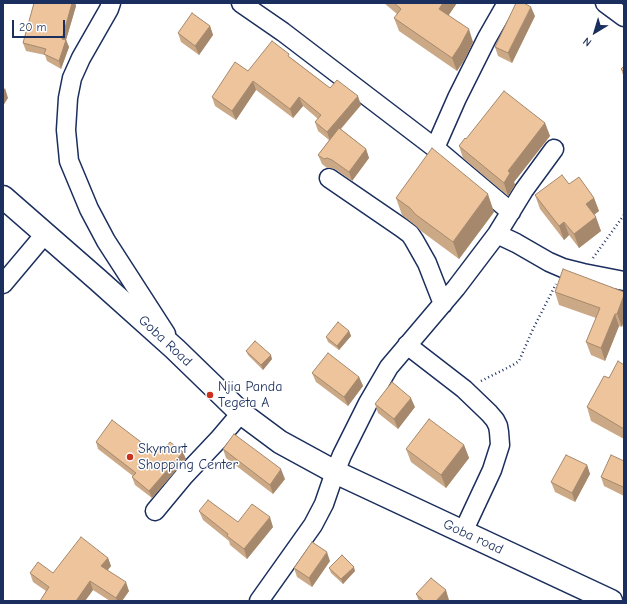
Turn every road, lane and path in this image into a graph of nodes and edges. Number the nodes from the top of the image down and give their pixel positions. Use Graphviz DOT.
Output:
graph roads {
  1 [pos="111,3"];
  2 [pos="241,3"];
  3 [pos="507,3"];
  4 [pos="605,3"];
  5 [pos="624,16"];
  6 [pos="435,148"];
  7 [pos="554,149"];
  8 [pos="329,178"];
  9 [pos="3,198"];
  10 [pos="511,212"];
  11 [pos="624,215"];
  12 [pos="45,234"];
  13 [pos="497,234"];
  14 [pos="564,268"];
  15 [pos="583,273"];
  16 [pos="624,281"];
  17 [pos="3,284"];
  18 [pos="442,304"];
  19 [pos="407,345"];
  20 [pos="175,349"];
  21 [pos="464,389"];
  22 [pos="241,413"];
  23 [pos="335,472"];
  24 [pos="155,511"];
  25 [pos="463,532"];
  26 [pos="259,601"];
  27 [pos="611,601"];
  1 -- 20 [label="street"];
  2 -- 6 [label="street"];
  3 -- 6 [label="street"];
  4 -- 5 [label="street"];
  6 -- 10 [label="street"];
  7 -- 10 [label="street"];
  8 -- 18 [label="street"];
  9 -- 12 [label="main road, Goba Road"];
  10 -- 13 [label="street"];
  11 -- 15 [label="path"];
  12 -- 17 [label="street"];
  12 -- 20 [label="main road, Goba Road"];
  13 -- 14 [label="street"];
  13 -- 18 [label="street"];
  14 -- 15 [label="street"];
  14 -- 21 [label="path"];
  15 -- 16 [label="street"];
  18 -- 19 [label="street"];
  19 -- 21 [label="street"];
  19 -- 23 [label="street"];
  20 -- 22 [label="main road, Goba Road"];
  21 -- 25 [label="street"];
  22 -- 23 [label="main road, Goba Road"];
  22 -- 24 [label="street"];
  23 -- 25 [label="main road, Goba road"];
  23 -- 26 [label="street"];
  25 -- 27 [label="main road, Goba road"];
}
